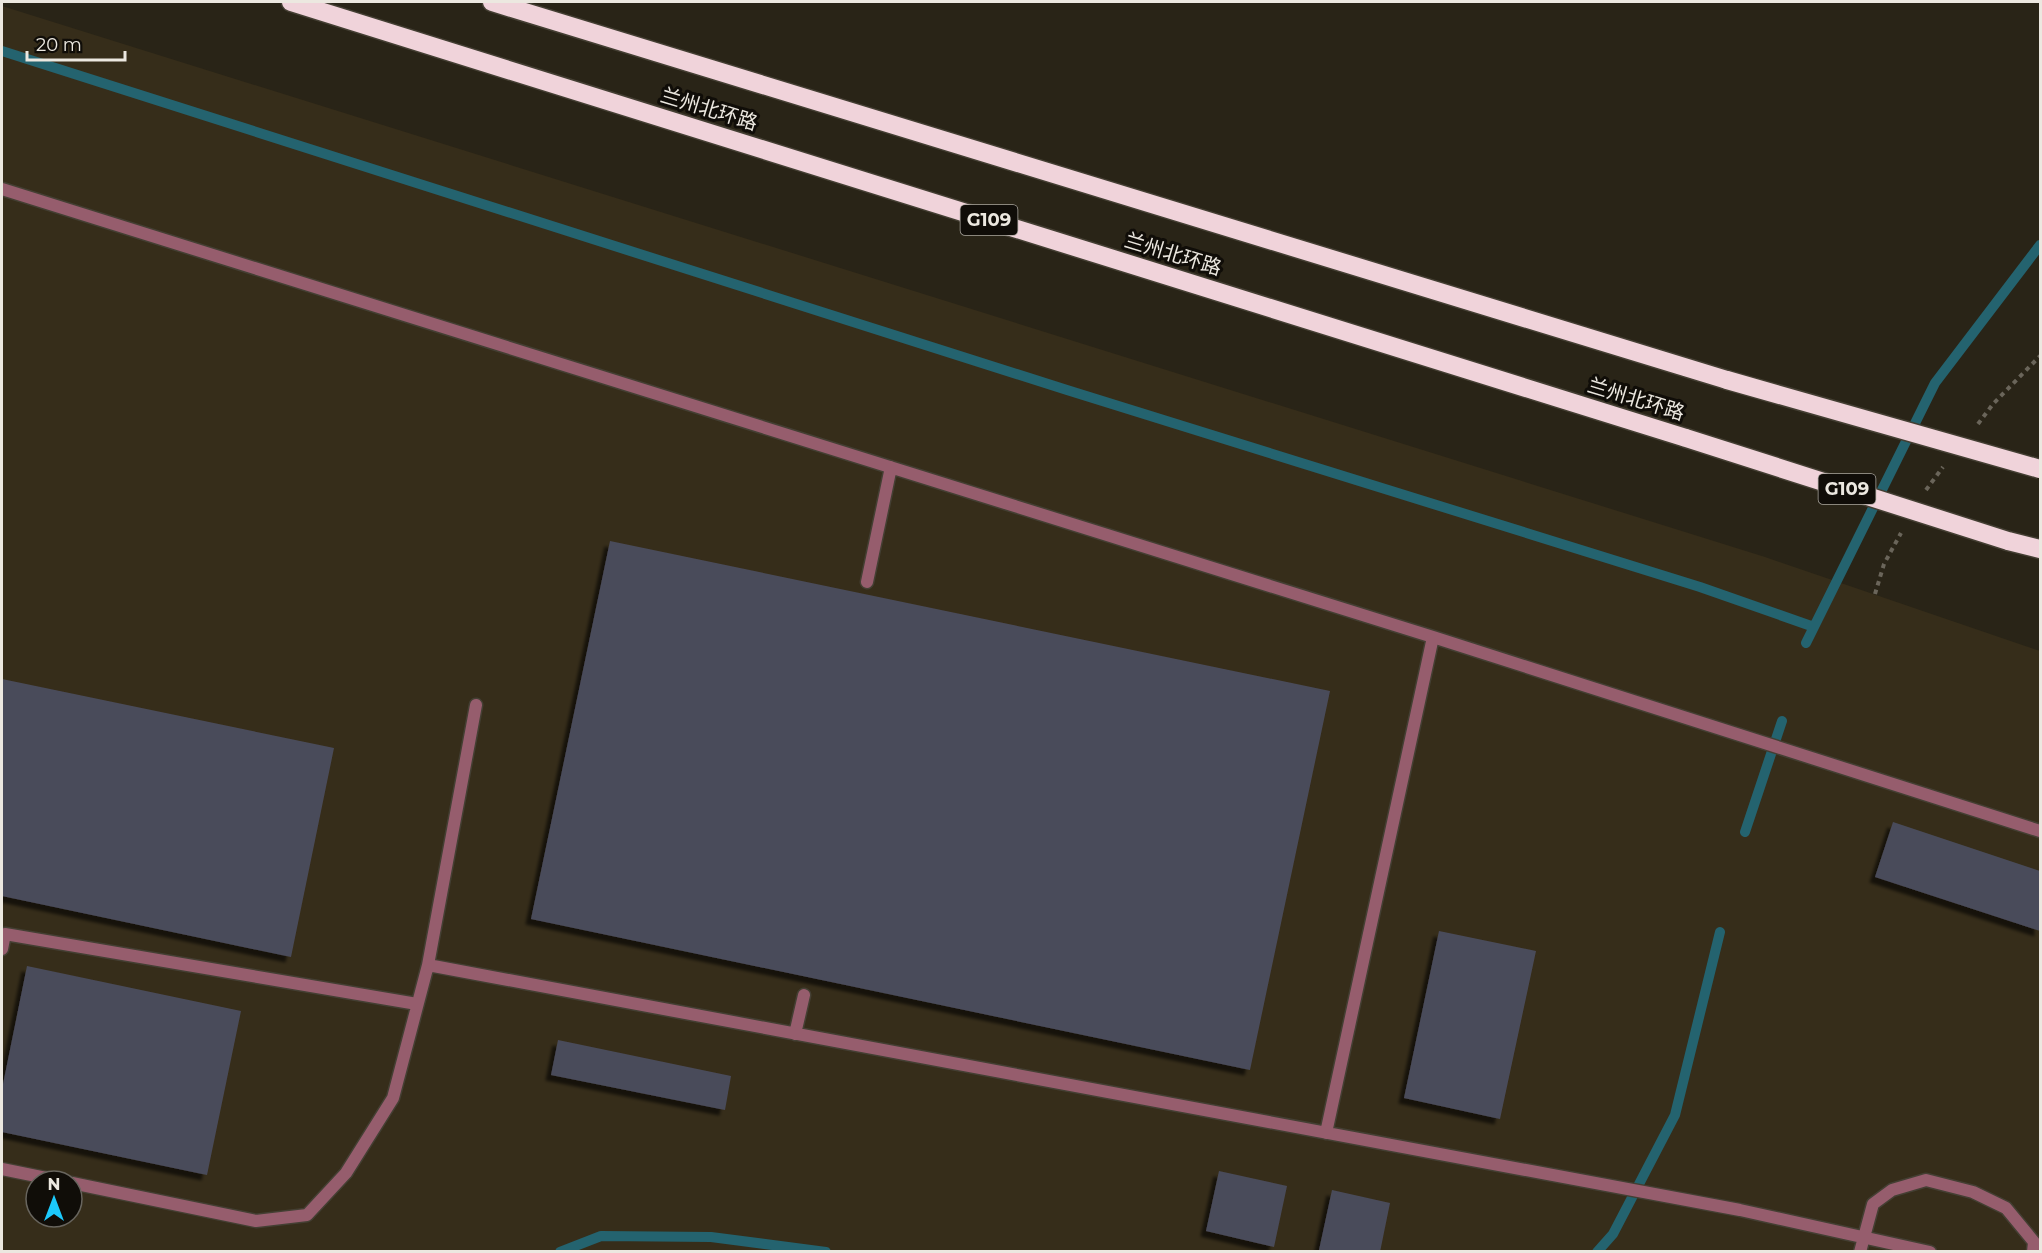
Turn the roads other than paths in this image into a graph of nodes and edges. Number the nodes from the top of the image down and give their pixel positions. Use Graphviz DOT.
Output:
graph roads {
  1 [pos="291,2"];
  2 [pos="492,2"];
  3 [pos="2,189"];
  4 [pos="891,467"];
  5 [pos="2040,469"];
  6 [pos="2040,549"];
  7 [pos="867,582"];
  8 [pos="1433,637"];
  9 [pos="476,705"];
  10 [pos="2040,831"];
  11 [pos="2,949"];
  12 [pos="428,965"];
  13 [pos="804,995"];
  14 [pos="417,1004"];
  15 [pos="795,1034"];
  16 [pos="1326,1133"];
  17 [pos="2,1169"];
  18 [pos="24,1173"];
  19 [pos="84,1185"];
  20 [pos="1863,1237"];
  21 [pos="1860,1251"];
  22 [pos="1930,1251"];
  23 [pos="2033,1251"];
  1 -- 6 [label="highway, 兰州北环路 / G109, bridge"];
  2 -- 5 [label="highway, 兰州北环路, bridge"];
  3 -- 4 [label="lane"];
  4 -- 7 [label="lane"];
  4 -- 8 [label="lane"];
  8 -- 10 [label="lane"];
  8 -- 16 [label="lane"];
  9 -- 12 [label="lane"];
  11 -- 14 [label="lane"];
  12 -- 14 [label="lane"];
  12 -- 15 [label="lane"];
  13 -- 15 [label="lane"];
  14 -- 19 [label="lane"];
  15 -- 16 [label="lane"];
  16 -- 20 [label="lane"];
  17 -- 18 [label="lane"];
  20 -- 21 [label="lane"];
  20 -- 22 [label="lane"];
  20 -- 23 [label="lane"];
}
